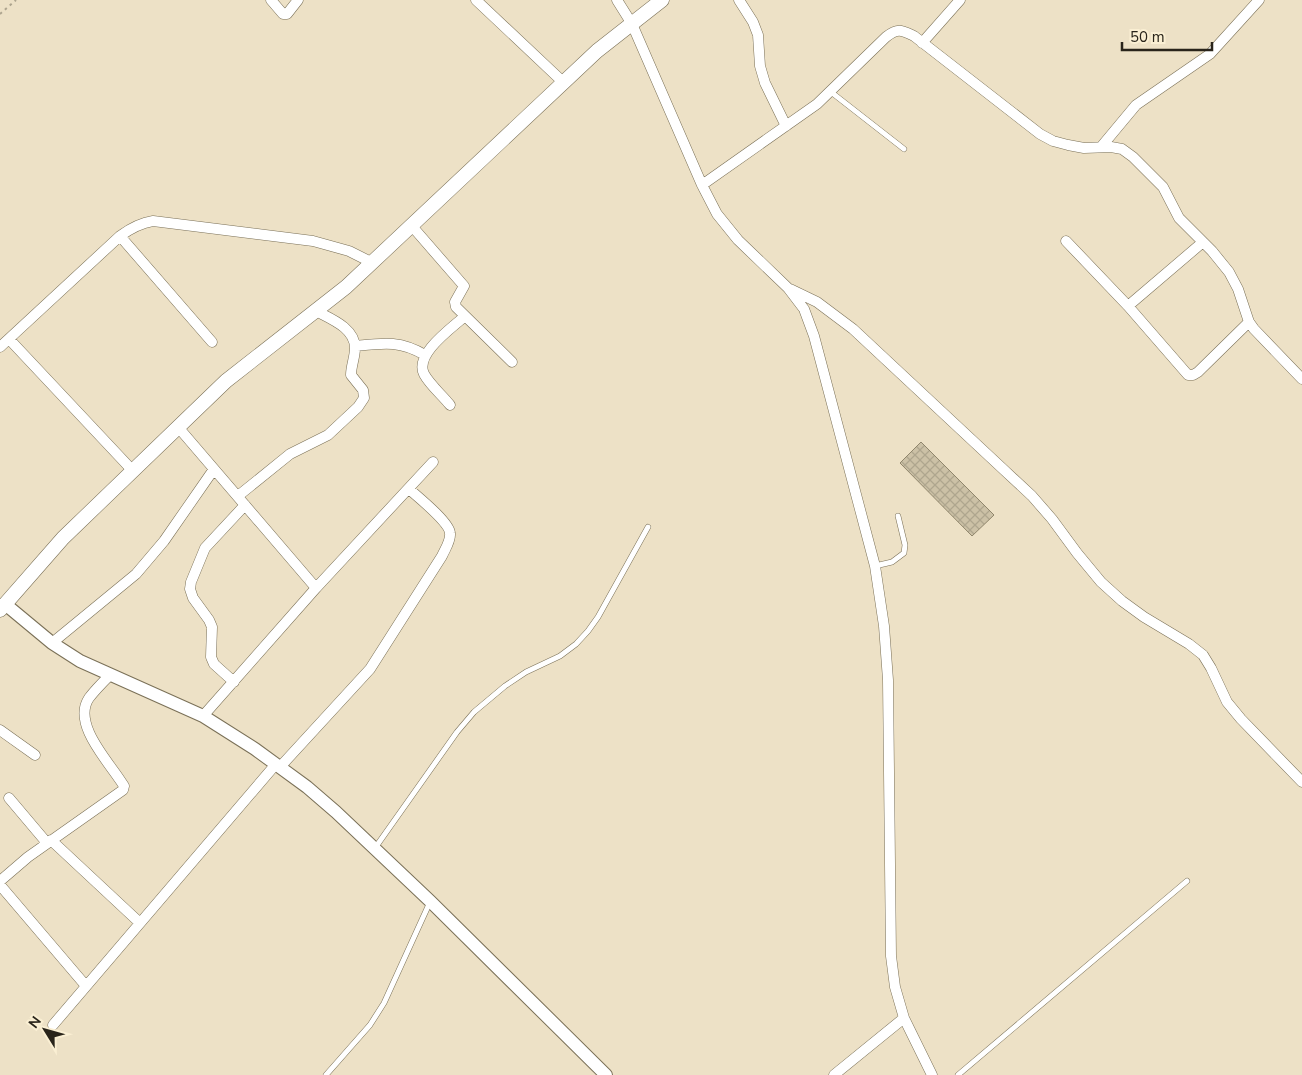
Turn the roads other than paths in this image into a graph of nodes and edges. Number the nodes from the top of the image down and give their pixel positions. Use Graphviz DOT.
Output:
graph roads {
  1 [pos="271,0"];
  2 [pos="298,0"];
  3 [pos="476,0"];
  4 [pos="617,0"];
  5 [pos="662,0"];
  6 [pos="739,0"];
  7 [pos="960,0"];
  8 [pos="1259,0"];
  9 [pos="632,24"];
  10 [pos="922,43"];
  11 [pos="564,82"];
  12 [pos="831,92"];
  13 [pos="786,126"];
  14 [pos="1101,147"];
  15 [pos="904,150"];
  16 [pos="702,184"];
  17 [pos="411,225"];
  18 [pos="120,236"];
  19 [pos="1066,241"];
  20 [pos="1203,242"];
  21 [pos="372,262"];
  22 [pos="788,288"];
  23 [pos="1128,306"];
  24 [pos="316,311"];
  25 [pos="465,316"];
  26 [pos="1249,322"];
  27 [pos="9,339"];
  28 [pos="212,342"];
  29 [pos="355,346"];
  30 [pos="0,347"];
  31 [pos="425,356"];
  32 [pos="512,362"];
  33 [pos="1302,379"];
  34 [pos="450,405"];
  35 [pos="178,427"];
  36 [pos="433,462"];
  37 [pos="214,469"];
  38 [pos="133,471"];
  39 [pos="409,488"];
  40 [pos="241,501"];
  41 [pos="898,516"];
  42 [pos="648,527"];
  43 [pos="875,566"];
  44 [pos="316,588"];
  45 [pos="3,607"];
  46 [pos="52,643"];
  47 [pos="110,675"];
  48 [pos="234,682"];
  49 [pos="203,716"];
  50 [pos="0,730"];
  51 [pos="35,755"];
  52 [pos="278,765"];
  53 [pos="1302,782"];
  54 [pos="9,798"];
  55 [pos="49,842"];
  56 [pos="374,848"];
  57 [pos="0,881"];
  58 [pos="1187,881"];
  59 [pos="0,885"];
  60 [pos="430,902"];
  61 [pos="140,923"];
  62 [pos="86,986"];
  63 [pos="904,1018"];
  64 [pos="53,1025"];
  65 [pos="326,1075"];
  66 [pos="606,1075"];
  67 [pos="834,1075"];
  68 [pos="932,1075"];
  69 [pos="958,1075"];
  1 -- 2 [label="street"];
  3 -- 11 [label="street"];
  4 -- 9 [label="street"];
  5 -- 9 [label="main road"];
  6 -- 13 [label="street"];
  7 -- 10 [label="street"];
  8 -- 14 [label="street"];
  9 -- 11 [label="main road"];
  9 -- 16 [label="street"];
  10 -- 12 [label="street"];
  10 -- 14 [label="street"];
  11 -- 17 [label="main road"];
  12 -- 13 [label="street"];
  12 -- 15 [label="lane"];
  13 -- 16 [label="street"];
  14 -- 20 [label="street"];
  16 -- 22 [label="street"];
  17 -- 21 [label="main road"];
  17 -- 25 [label="street"];
  18 -- 21 [label="street"];
  18 -- 27 [label="street"];
  18 -- 28 [label="street"];
  19 -- 23 [label="street"];
  20 -- 23 [label="street"];
  20 -- 26 [label="street"];
  21 -- 24 [label="main road"];
  22 -- 43 [label="street"];
  22 -- 53 [label="street"];
  23 -- 26 [label="street"];
  24 -- 29 [label="street"];
  24 -- 35 [label="main road"];
  25 -- 31 [label="street"];
  25 -- 32 [label="street"];
  26 -- 33 [label="street"];
  27 -- 30 [label="street"];
  27 -- 38 [label="street"];
  29 -- 31 [label="street"];
  29 -- 40 [label="street"];
  31 -- 34 [label="street"];
  35 -- 37 [label="street"];
  35 -- 38 [label="main road"];
  36 -- 39 [label="street"];
  37 -- 40 [label="street"];
  37 -- 46 [label="street"];
  38 -- 45 [label="main road"];
  39 -- 44 [label="street"];
  39 -- 52 [label="street"];
  40 -- 44 [label="street"];
  40 -- 48 [label="street"];
  41 -- 43 [label="lane"];
  42 -- 56 [label="lane"];
  43 -- 63 [label="street"];
  44 -- 48 [label="street"];
  45 -- 46 [label="street"];
  46 -- 47 [label="street"];
  47 -- 49 [label="street"];
  47 -- 55 [label="street"];
  48 -- 49 [label="street"];
  49 -- 52 [label="street"];
  50 -- 51 [label="street"];
  52 -- 56 [label="street"];
  52 -- 61 [label="street"];
  54 -- 55 [label="street"];
  55 -- 57 [label="street"];
  55 -- 61 [label="street"];
  56 -- 60 [label="street"];
  58 -- 69 [label="lane"];
  59 -- 62 [label="street"];
  60 -- 65 [label="lane"];
  60 -- 66 [label="street"];
  61 -- 62 [label="street"];
  62 -- 64 [label="street"];
  63 -- 67 [label="street"];
  63 -- 68 [label="street"];
}
